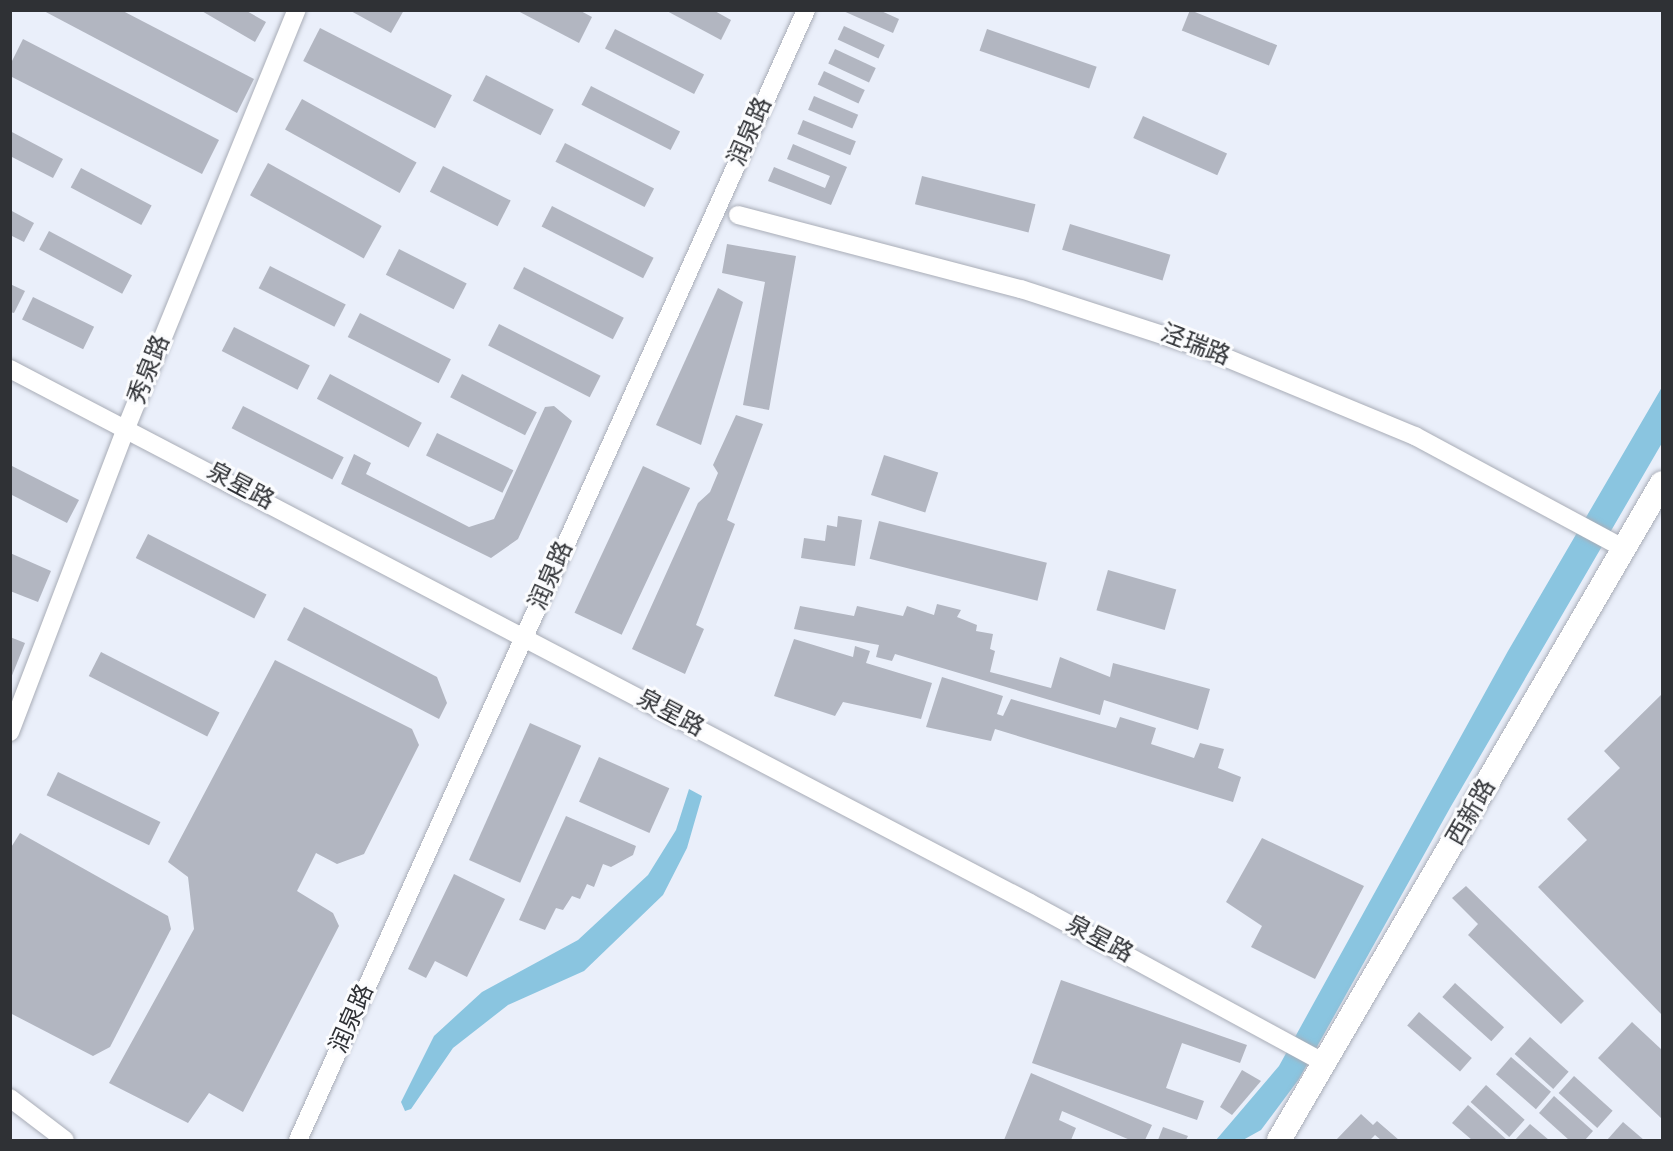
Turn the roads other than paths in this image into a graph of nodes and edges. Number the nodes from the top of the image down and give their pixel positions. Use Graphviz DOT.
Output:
graph roads {
  1 [pos="297,10"];
  2 [pos="806,10"];
  3 [pos="738,215"];
  4 [pos="10,369"];
  5 [pos="126,428"];
  6 [pos="1662,483"];
  7 [pos="1618,545"];
  8 [pos="525,637"];
  9 [pos="10,732"];
  10 [pos="1321,1062"];
  11 [pos="10,1098"];
  12 [pos="65,1140"];
  13 [pos="298,1140"];
  14 [pos="1279,1140"];
  1 -- 5 [label="street, 秀泉路"];
  2 -- 8 [label="street, 润泉路"];
  3 -- 7 [label="street, 泾瑞路"];
  4 -- 5 [label="street, 泉星路"];
  5 -- 8 [label="street, 泉星路"];
  5 -- 9 [label="street, 秀泉路"];
  6 -- 7 [label="main road, 西新路"];
  7 -- 10 [label="main road, 西新路"];
  8 -- 10 [label="street, 泉星路"];
  8 -- 13 [label="street, 润泉路"];
  10 -- 14 [label="main road, 西新路"];
  11 -- 12 [label="street"];
}
